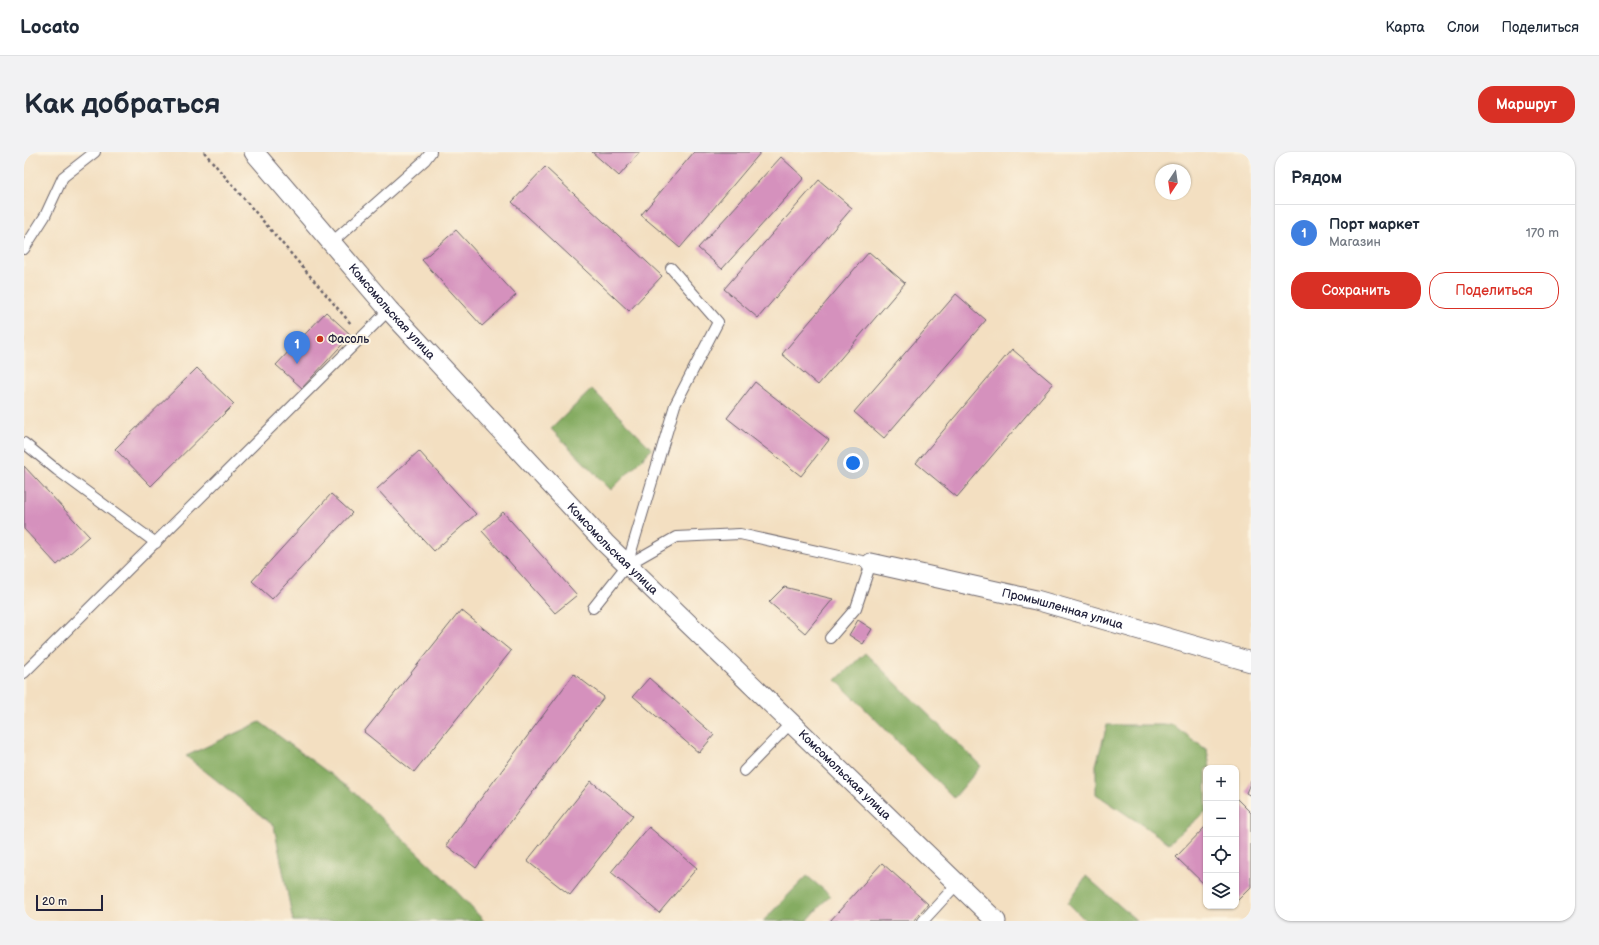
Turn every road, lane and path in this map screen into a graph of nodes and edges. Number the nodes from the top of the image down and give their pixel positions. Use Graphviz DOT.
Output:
graph roads {
  1 [pos="95,152"];
  2 [pos="204,152"];
  3 [pos="254,152"];
  4 [pos="417,152"];
  5 [pos="432,152"];
  6 [pos="425,160"];
  7 [pos="331,243"];
  8 [pos="24,249"];
  9 [pos="671,268"];
  10 [pos="389,310"];
  11 [pos="362,337"];
  12 [pos="24,443"];
  13 [pos="156,543"];
  14 [pos="871,563"];
  15 [pos="627,565"];
  16 [pos="593,608"];
  17 [pos="830,638"];
  18 [pos="1251,662"];
  19 [pos="24,673"];
  20 [pos="791,723"];
  21 [pos="744,771"];
  22 [pos="957,884"];
  23 [pos="923,921"];
  24 [pos="996,921"];
  1 -- 8 [label="lane"];
  2 -- 11 [label="path"];
  3 -- 7 [label="street, Комсомольская улица"];
  4 -- 6 [label="lane"];
  5 -- 6 [label="lane"];
  6 -- 7 [label="lane"];
  7 -- 10 [label="street, Комсомольская улица"];
  9 -- 15 [label="lane"];
  10 -- 11 [label="lane"];
  10 -- 15 [label="street, Комсомольская улица"];
  11 -- 13 [label="lane"];
  12 -- 13 [label="lane"];
  13 -- 19 [label="lane"];
  14 -- 15 [label="lane"];
  14 -- 17 [label="lane"];
  14 -- 18 [label="street, Промышленная улица"];
  15 -- 16 [label="lane"];
  15 -- 20 [label="street, Комсомольская улица"];
  20 -- 21 [label="lane"];
  20 -- 22 [label="street, Комсомольская улица"];
  22 -- 23 [label="lane"];
  22 -- 24 [label="street, Комсомольская улица"];
}
